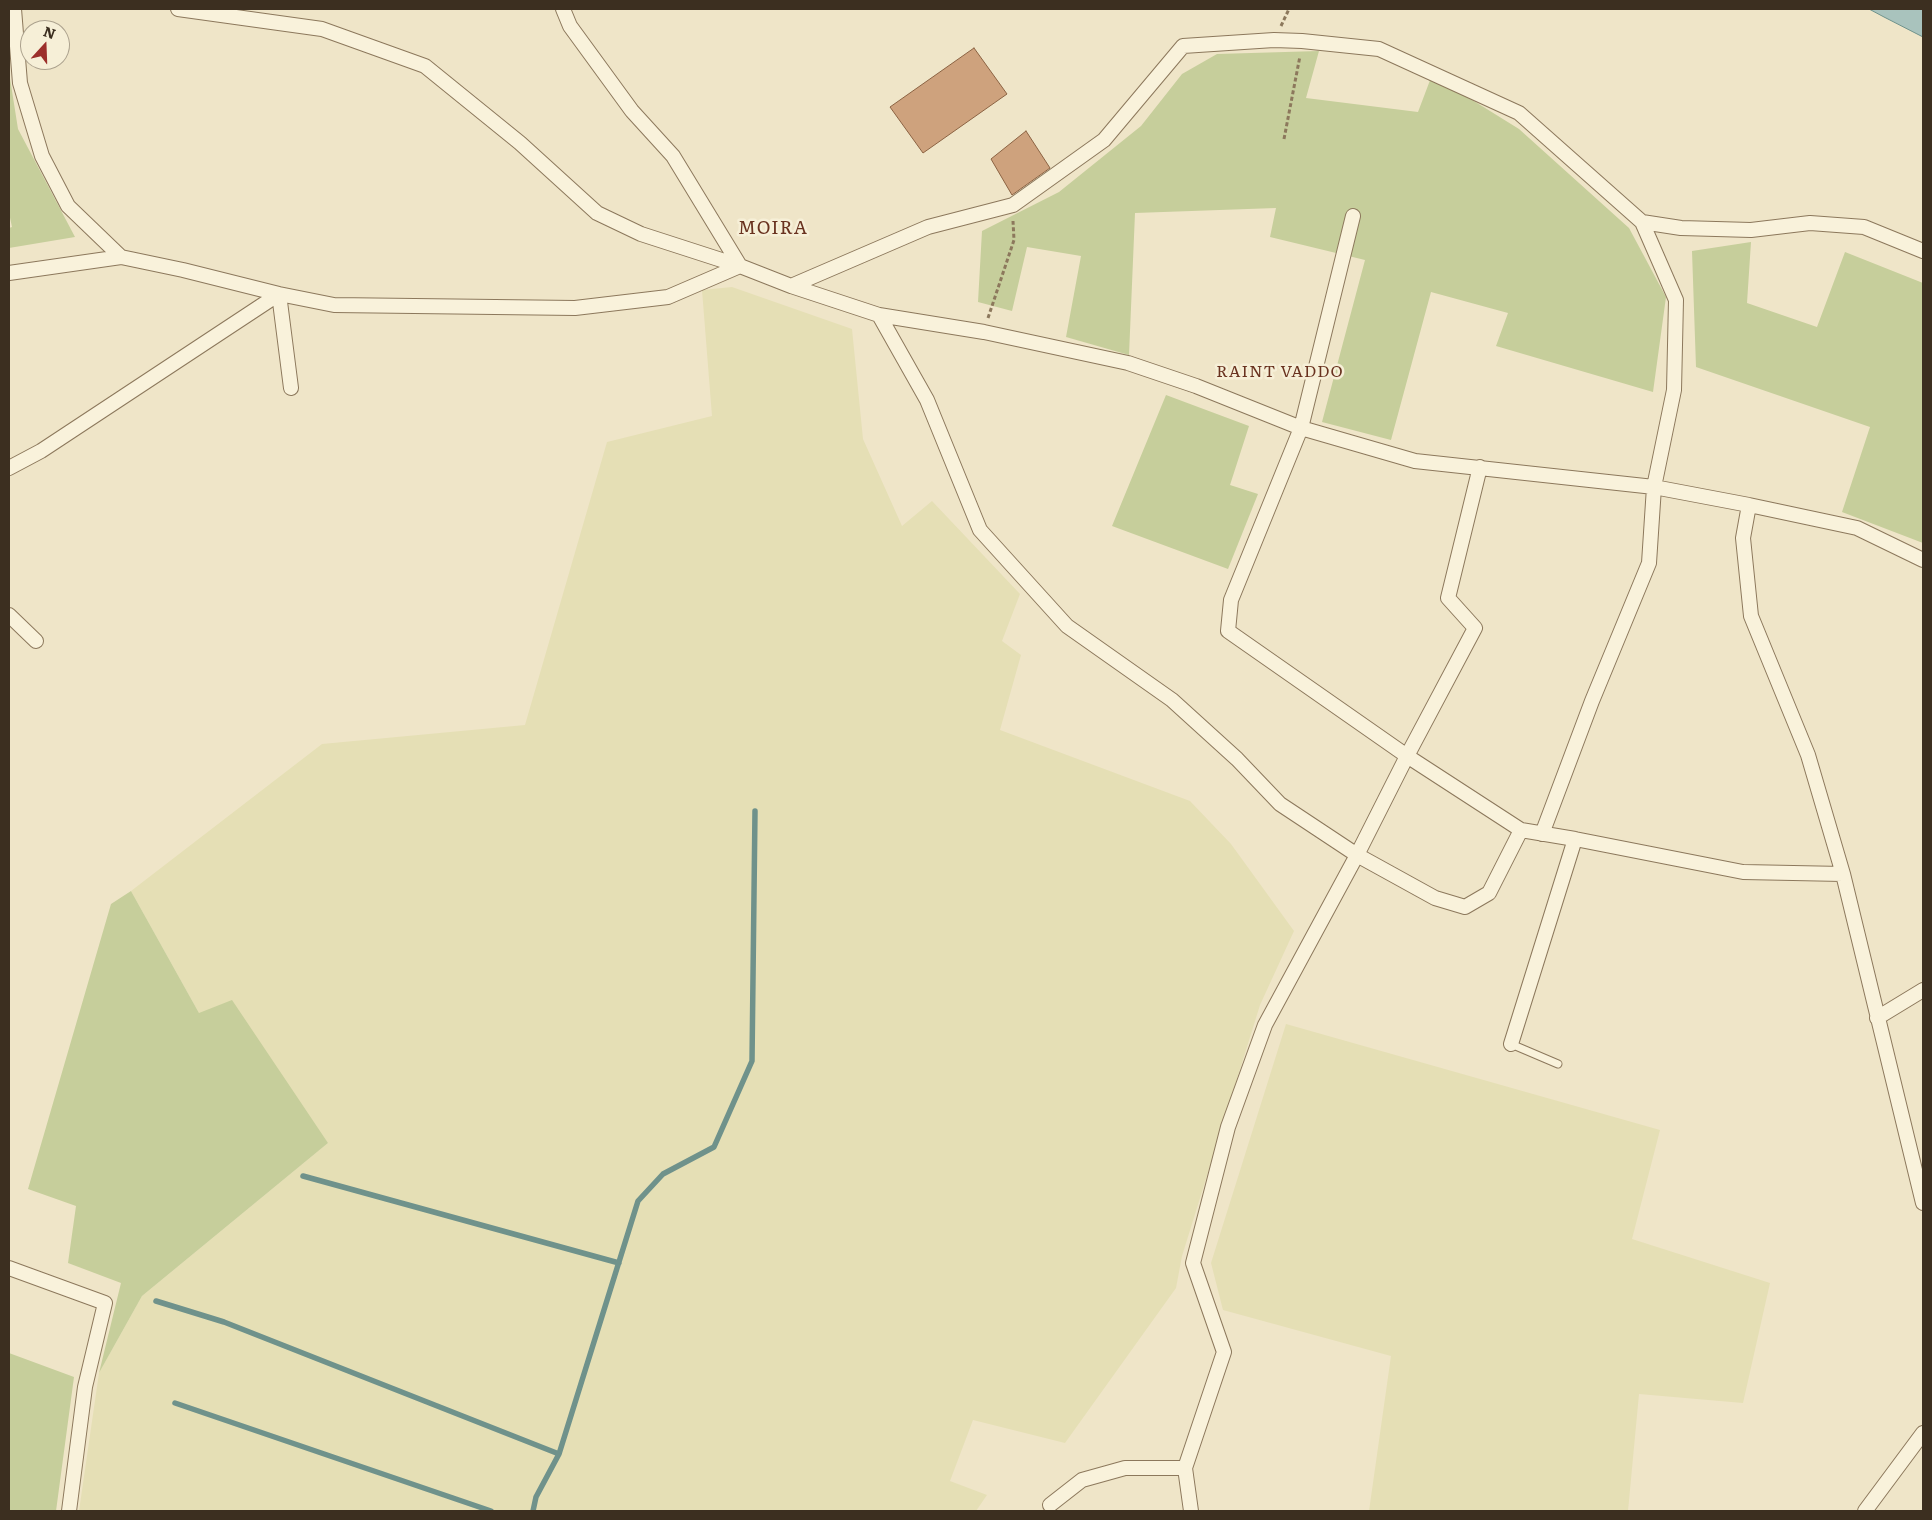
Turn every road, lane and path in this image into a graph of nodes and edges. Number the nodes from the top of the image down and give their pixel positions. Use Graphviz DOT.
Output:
graph roads {
  1 [pos="14,9"];
  2 [pos="178,9"];
  3 [pos="562,9"];
  4 [pos="209,11"];
  5 [pos="1302,41"];
  6 [pos="1284,138"];
  7 [pos="1012,205"];
  8 [pos="1353,216"];
  9 [pos="1642,222"];
  10 [pos="1923,252"];
  11 [pos="121,256"];
  12 [pos="740,266"];
  13 [pos="9,273"];
  14 [pos="791,286"];
  15 [pos="279,294"];
  16 [pos="879,315"];
  17 [pos="984,332"];
  18 [pos="291,388"];
  19 [pos="1301,428"];
  20 [pos="1480,467"];
  21 [pos="9,468"];
  22 [pos="1654,487"];
  23 [pos="1749,505"];
  24 [pos="1923,560"];
  25 [pos="9,614"];
  26 [pos="36,640"];
  27 [pos="1407,756"];
  28 [pos="1521,830"];
  29 [pos="1542,834"];
  30 [pos="1575,839"];
  31 [pos="1357,855"];
  32 [pos="1843,874"];
  33 [pos="1923,990"];
  34 [pos="1878,1018"];
  35 [pos="1511,1044"];
  36 [pos="1558,1064"];
  37 [pos="1923,1204"];
  38 [pos="9,1268"];
  39 [pos="1923,1433"];
  40 [pos="1185,1468"];
  41 [pos="1050,1505"];
  42 [pos="69,1511"];
  43 [pos="1192,1511"];
  44 [pos="1865,1511"];
  1 -- 11 [label="street"];
  2 -- 4 [label="street"];
  3 -- 12 [label="street"];
  4 -- 12 [label="street"];
  5 -- 6 [label="path"];
  5 -- 7 [label="street"];
  5 -- 9 [label="street"];
  7 -- 14 [label="street"];
  7 -- 17 [label="path"];
  8 -- 19 [label="street"];
  9 -- 10 [label="street"];
  9 -- 22 [label="street"];
  11 -- 13 [label="street"];
  11 -- 15 [label="street"];
  12 -- 14 [label="street"];
  12 -- 15 [label="street"];
  14 -- 16 [label="street"];
  15 -- 18 [label="street"];
  15 -- 21 [label="street"];
  16 -- 17 [label="street"];
  16 -- 31 [label="street"];
  17 -- 19 [label="street"];
  19 -- 20 [label="street"];
  19 -- 27 [label="street"];
  20 -- 22 [label="street"];
  20 -- 27 [label="street"];
  22 -- 23 [label="street"];
  22 -- 29 [label="street"];
  23 -- 24 [label="street"];
  23 -- 32 [label="street"];
  25 -- 26 [label="street"];
  27 -- 28 [label="street"];
  27 -- 31 [label="street"];
  28 -- 29 [label="street"];
  28 -- 31 [label="street"];
  29 -- 30 [label="street"];
  30 -- 32 [label="street"];
  30 -- 35 [label="street"];
  31 -- 40 [label="street"];
  32 -- 34 [label="street"];
  33 -- 34 [label="street"];
  34 -- 37 [label="street"];
  35 -- 36 [label="lane"];
  38 -- 42 [label="street"];
  39 -- 44 [label="street"];
  40 -- 41 [label="street"];
  40 -- 43 [label="street"];
}
